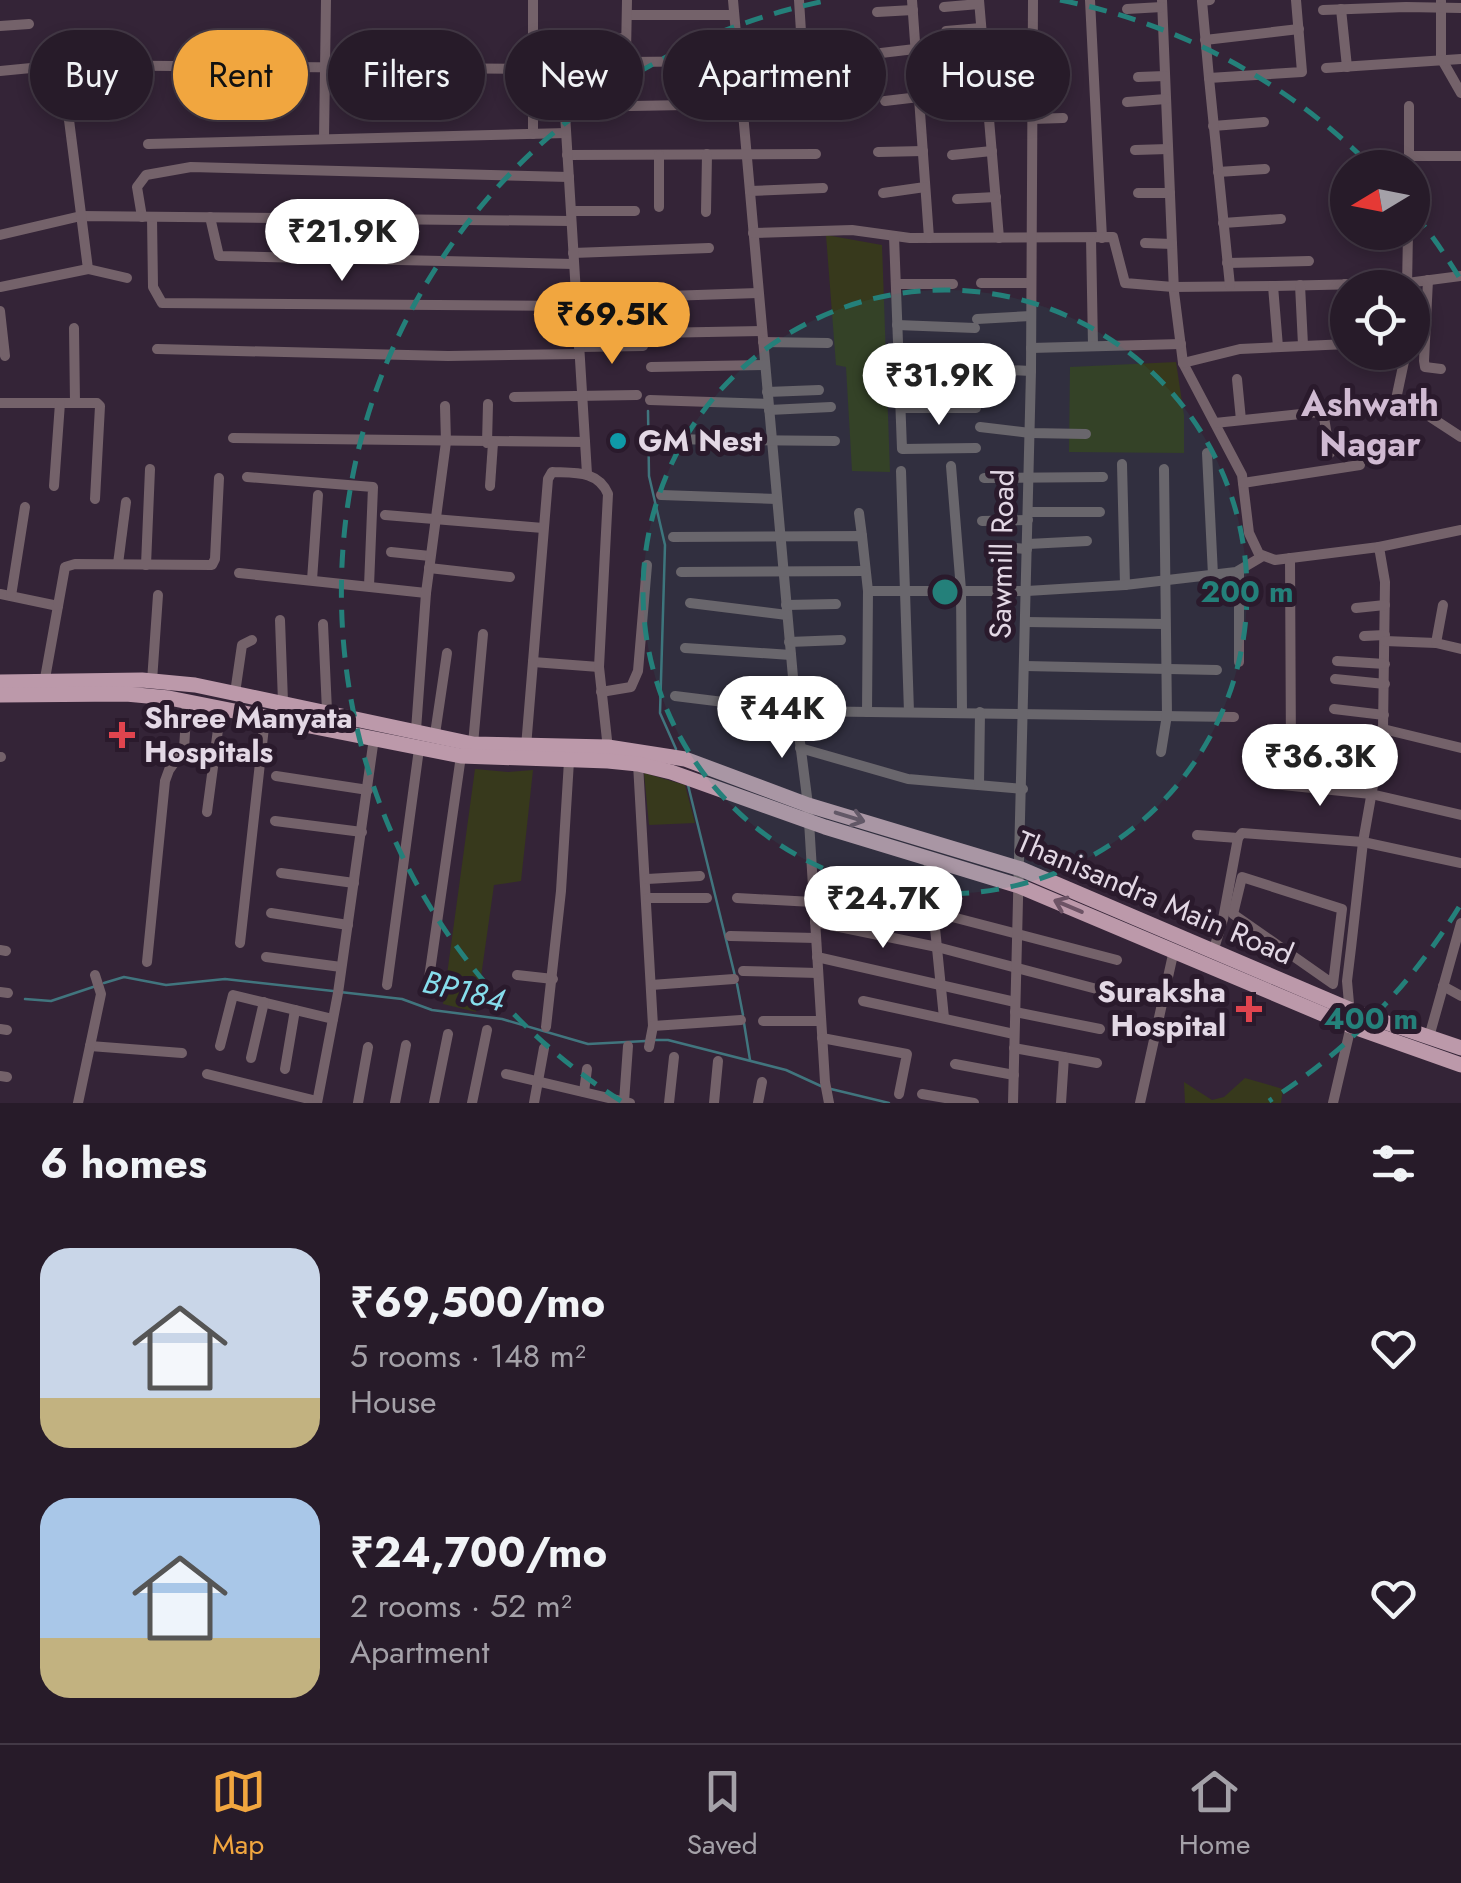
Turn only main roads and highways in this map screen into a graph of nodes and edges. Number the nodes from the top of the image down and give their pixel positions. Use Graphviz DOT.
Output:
graph roads {
  1 [pos="0,682"];
  2 [pos="44,688"];
  3 [pos="0,696"];
  4 [pos="608,754"];
  5 [pos="808,813"];
  6 [pos="1020,877"];
  7 [pos="1352,1018"];
  8 [pos="1461,1048"];
  9 [pos="1461,1064"];
  1 -- 2 [label="main road, Thanisandra Main Road"];
  2 -- 3 [label="main road, Thanisandra Main Road"];
  2 -- 4 [label="main road, Thanisandra Main Road"];
  2 -- 4 [label="main road, Thanisandra Main Road"];
  4 -- 5 [label="main road, Thanisandra Main Road"];
  4 -- 5 [label="main road, Thanisandra Main Road"];
  5 -- 6 [label="main road, Thanisandra Main Road, one-way"];
  5 -- 6 [label="main road, Thanisandra Main Road"];
  6 -- 7 [label="main road, Thanisandra Main Road"];
  7 -- 6 [label="main road, Thanisandra Main Road, one-way"];
  7 -- 8 [label="main road, Thanisandra Main Road"];
  7 -- 9 [label="main road, Thanisandra Main Road"];
}
